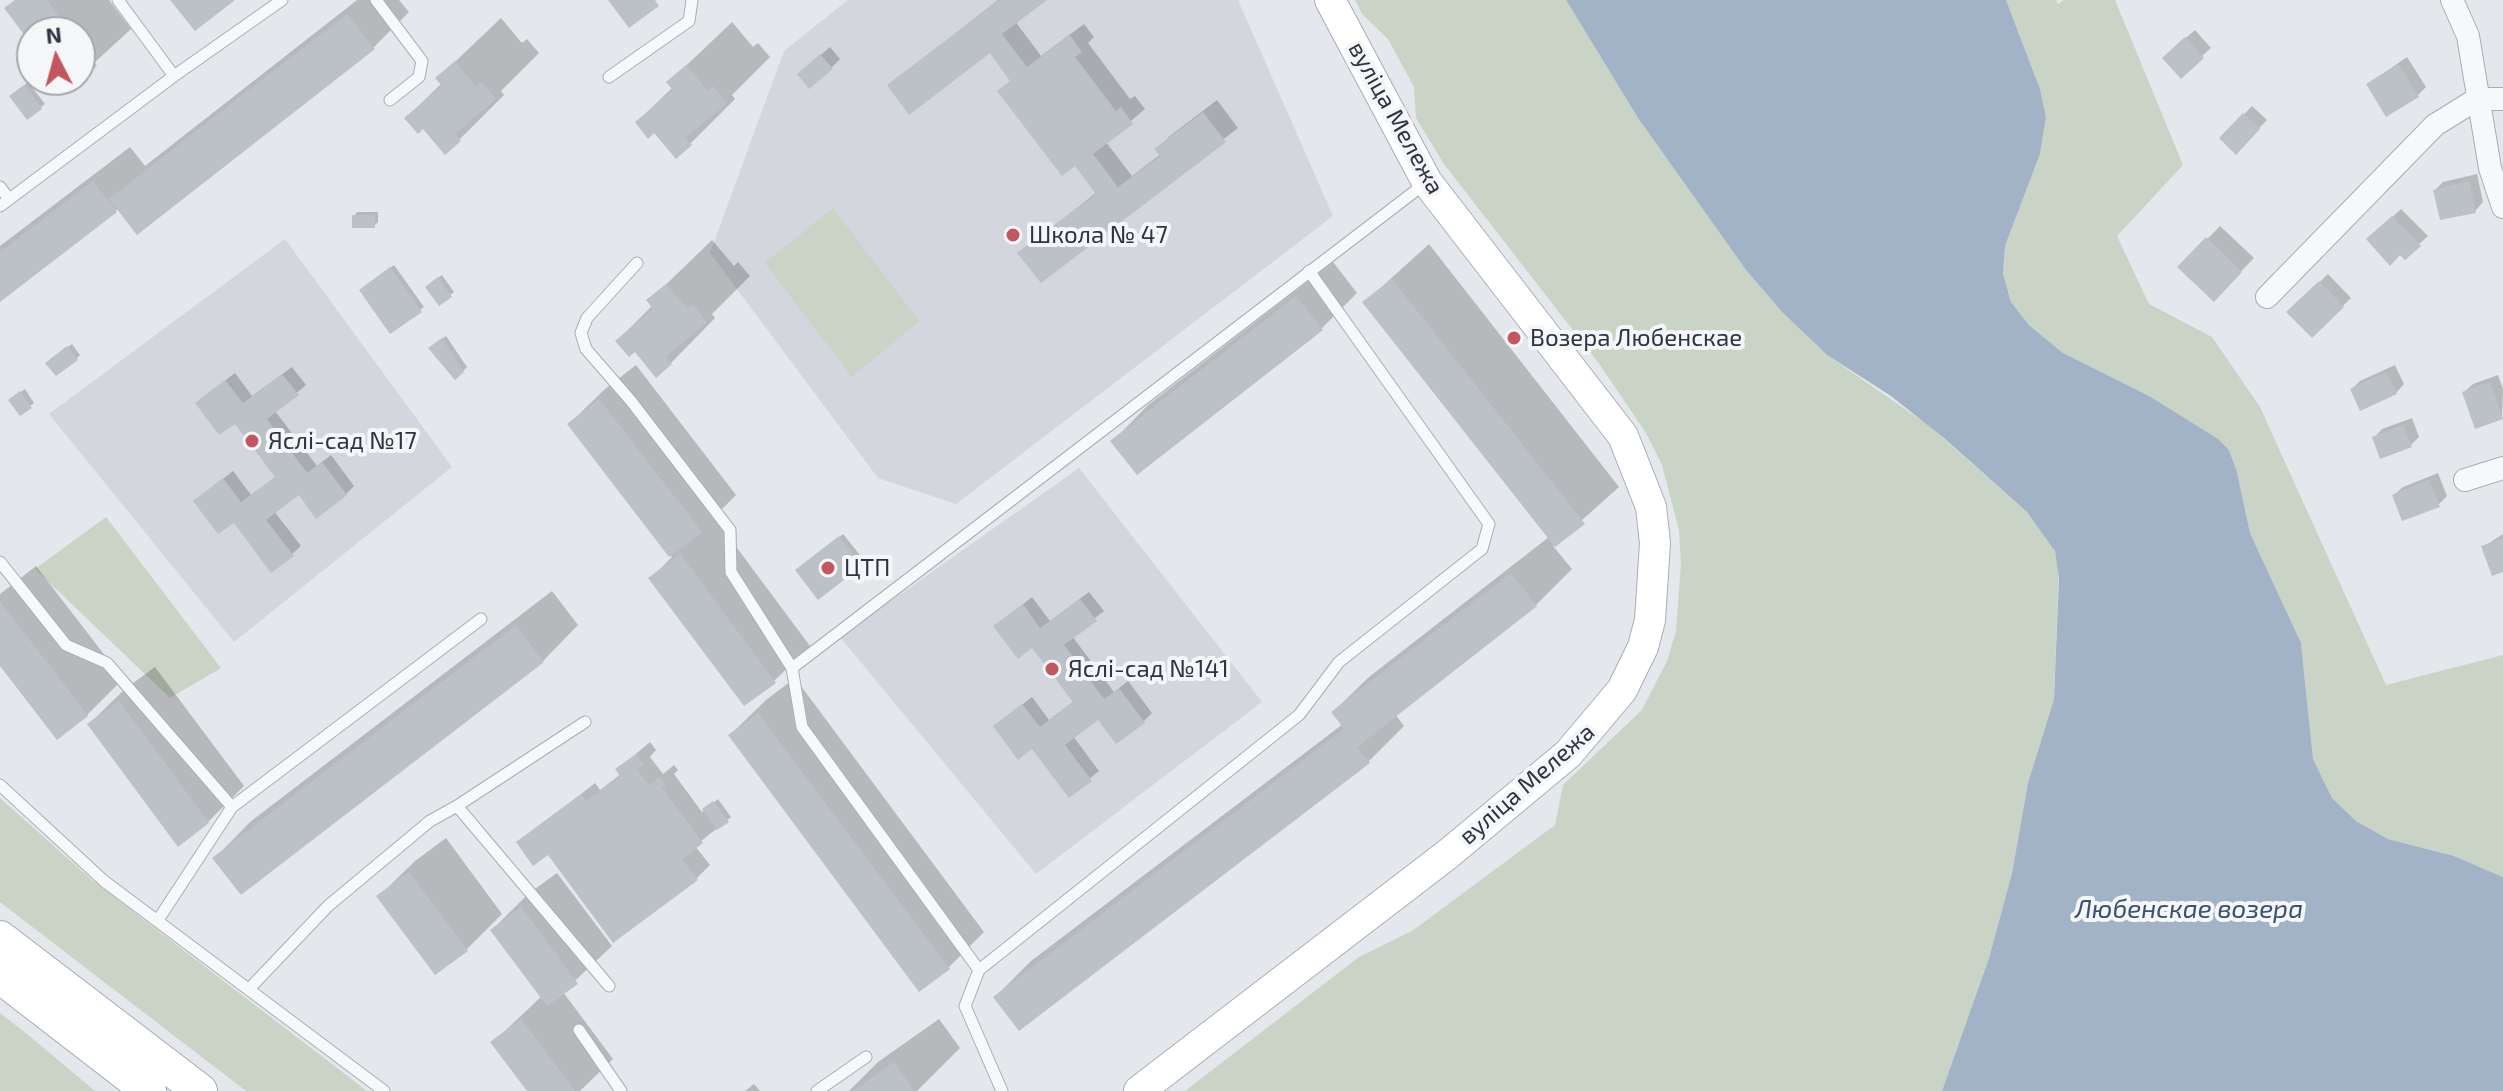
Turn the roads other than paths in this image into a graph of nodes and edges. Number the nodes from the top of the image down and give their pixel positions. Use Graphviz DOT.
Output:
graph roads {
  1 [pos="118,0"];
  2 [pos="282,0"];
  3 [pos="376,0"];
  4 [pos="692,0"];
  5 [pos="1330,0"];
  6 [pos="2452,0"];
  7 [pos="174,76"];
  8 [pos="609,77"];
  9 [pos="2477,99"];
  10 [pos="2503,99"];
  11 [pos="390,100"];
  12 [pos="1427,182"];
  13 [pos="0,187"];
  14 [pos="4,203"];
  15 [pos="2503,207"];
  16 [pos="637,263"];
  17 [pos="1309,271"];
  18 [pos="2267,297"];
  19 [pos="2503,468"];
  20 [pos="2465,480"];
  21 [pos="0,562"];
  22 [pos="481,619"];
  23 [pos="792,668"];
  24 [pos="585,722"];
  25 [pos="0,785"];
  26 [pos="457,806"];
  27 [pos="232,807"];
  28 [pos="158,920"];
  29 [pos="0,938"];
  30 [pos="979,970"];
  31 [pos="0,976"];
  32 [pos="609,986"];
  33 [pos="250,988"];
  34 [pos="579,1030"];
  35 [pos="866,1057"];
  36 [pos="149,1091"];
  37 [pos="200,1091"];
  38 [pos="384,1091"];
  39 [pos="621,1091"];
  40 [pos="817,1091"];
  41 [pos="1002,1091"];
  42 [pos="1139,1091"];
  1 -- 7 [label="lane"];
  2 -- 7 [label="lane"];
  3 -- 11 [label="lane"];
  4 -- 8 [label="lane"];
  5 -- 12 [label="main road, вуліца Мележа"];
  6 -- 9 [label="street"];
  7 -- 14 [label="lane"];
  9 -- 10 [label="street"];
  9 -- 15 [label="street"];
  9 -- 18 [label="street"];
  12 -- 17 [label="lane"];
  12 -- 42 [label="main road, вуліца Мележа"];
  13 -- 14 [label="lane"];
  16 -- 23 [label="lane"];
  17 -- 23 [label="lane"];
  17 -- 30 [label="lane"];
  19 -- 20 [label="street"];
  21 -- 27 [label="lane"];
  22 -- 27 [label="lane"];
  23 -- 30 [label="lane"];
  24 -- 26 [label="lane"];
  25 -- 28 [label="lane"];
  26 -- 32 [label="lane"];
  26 -- 33 [label="lane"];
  27 -- 28 [label="lane"];
  28 -- 33 [label="lane"];
  29 -- 37 [label="main road"];
  30 -- 41 [label="lane"];
  31 -- 36 [label="main road"];
  33 -- 38 [label="lane"];
  34 -- 39 [label="lane"];
  35 -- 40 [label="lane"];
}
